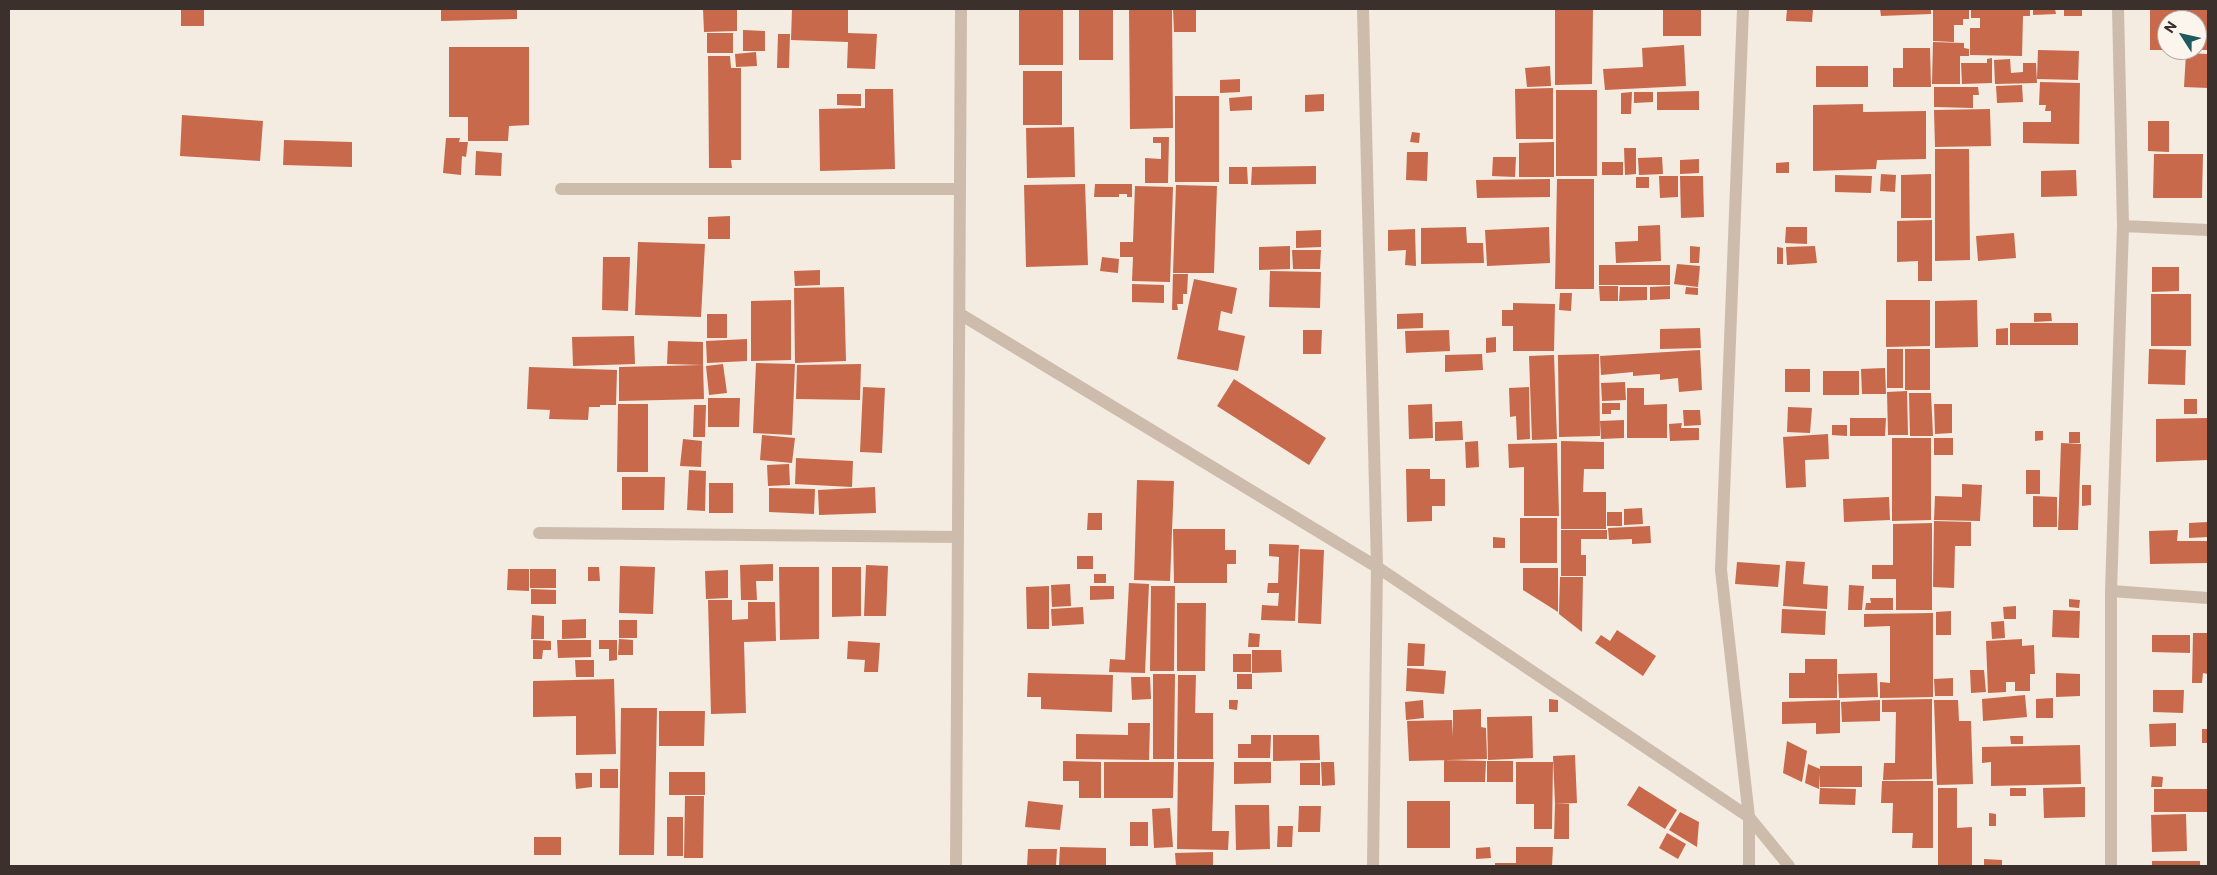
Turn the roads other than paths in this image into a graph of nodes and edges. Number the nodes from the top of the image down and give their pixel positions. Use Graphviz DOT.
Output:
graph roads {
  1 [pos="961,9"];
  2 [pos="1363,9"];
  3 [pos="1743,9"];
  4 [pos="2118,9"];
  5 [pos="561,189"];
  6 [pos="960,189"];
  7 [pos="2123,226"];
  8 [pos="2208,230"];
  9 [pos="960,314"];
  10 [pos="539,533"];
  11 [pos="958,537"];
  12 [pos="1377,567"];
  13 [pos="2111,591"];
  14 [pos="2208,598"];
  15 [pos="1749,817"];
  16 [pos="956,866"];
  17 [pos="1373,866"];
  18 [pos="1748,866"];
  19 [pos="1789,866"];
  20 [pos="2111,866"];
  1 -- 6 [label="street"];
  2 -- 12 [label="street"];
  3 -- 15 [label="street"];
  4 -- 7 [label="street"];
  5 -- 6 [label="street"];
  6 -- 9 [label="street"];
  7 -- 8 [label="street"];
  7 -- 13 [label="street"];
  9 -- 11 [label="street"];
  9 -- 12 [label="street"];
  10 -- 11 [label="street"];
  11 -- 16 [label="street"];
  12 -- 15 [label="street"];
  12 -- 17 [label="street"];
  13 -- 14 [label="street"];
  13 -- 20 [label="street"];
  15 -- 18 [label="street"];
  15 -- 19 [label="street"];
}
